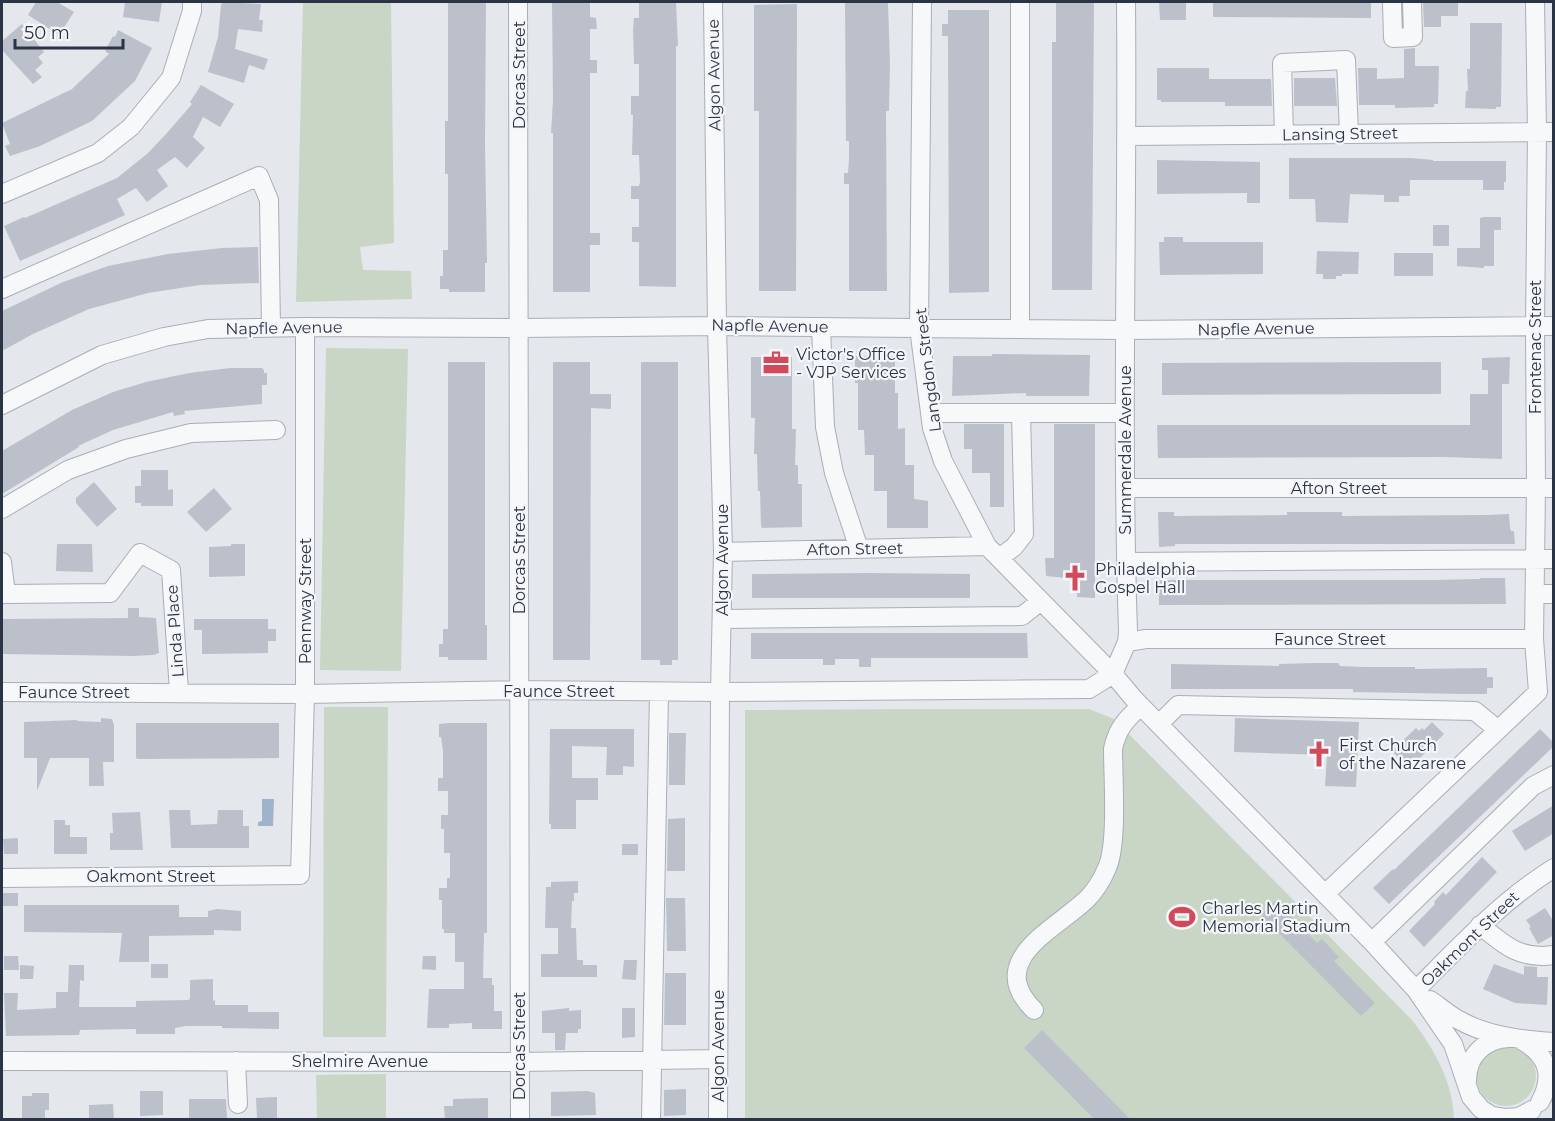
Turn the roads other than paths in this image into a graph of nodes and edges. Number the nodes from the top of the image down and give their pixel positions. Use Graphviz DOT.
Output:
graph roads {
  1 [pos="192,2"];
  2 [pos="518,2"];
  3 [pos="713,2"];
  4 [pos="922,2"];
  5 [pos="1020,2"];
  6 [pos="1126,2"];
  7 [pos="1392,2"];
  8 [pos="1412,2"];
  9 [pos="1534,2"];
  10 [pos="1545,132"];
  11 [pos="1349,134"];
  12 [pos="1284,135"];
  13 [pos="1127,136"];
  14 [pos="2,194"];
  15 [pos="1545,220"];
  16 [pos="2,289"];
  17 [pos="717,326"];
  18 [pos="1535,326"];
  19 [pos="1554,326"];
  20 [pos="305,327"];
  21 [pos="821,327"];
  22 [pos="271,328"];
  23 [pos="519,328"];
  24 [pos="920,328"];
  25 [pos="1020,329"];
  26 [pos="1125,330"];
  27 [pos="2,405"];
  28 [pos="930,413"];
  29 [pos="1021,413"];
  30 [pos="1125,413"];
  31 [pos="1545,418"];
  32 [pos="276,430"];
  33 [pos="1125,488"];
  34 [pos="1545,488"];
  35 [pos="2,509"];
  36 [pos="859,549"];
  37 [pos="723,552"];
  38 [pos="993,552"];
  39 [pos="1544,559"];
  40 [pos="2,562"];
  41 [pos="1126,562"];
  42 [pos="4,594"];
  43 [pos="1535,594"];
  44 [pos="1554,594"];
  45 [pos="1041,601"];
  46 [pos="722,619"];
  47 [pos="1534,639"];
  48 [pos="1127,642"];
  49 [pos="1113,674"];
  50 [pos="519,690"];
  51 [pos="2,692"];
  52 [pos="178,692"];
  53 [pos="659,692"];
  54 [pos="720,692"];
  55 [pos="1546,692"];
  56 [pos="305,694"];
  57 [pos="1141,706"];
  58 [pos="1159,724"];
  59 [pos="1498,730"];
  60 [pos="1554,775"];
  61 [pos="1554,867"];
  62 [pos="300,875"];
  63 [pos="2,878"];
  64 [pos="1325,894"];
  65 [pos="1480,925"];
  66 [pos="1372,942"];
  67 [pos="1554,956"];
  68 [pos="1416,990"];
  69 [pos="1034,1010"];
  70 [pos="1514,1038"];
  71 [pos="1554,1042"];
  72 [pos="652,1059"];
  73 [pos="718,1059"];
  74 [pos="2,1061"];
  75 [pos="236,1061"];
  76 [pos="519,1062"];
  77 [pos="1554,1087"];
  78 [pos="1470,1094"];
  79 [pos="238,1104"];
  80 [pos="1532,1110"];
  81 [pos="520,1119"];
  82 [pos="651,1119"];
  83 [pos="718,1119"];
  84 [pos="1474,1119"];
  1 -- 14 [label="street"];
  2 -- 23 [label="street, Dorcas Street"];
  3 -- 17 [label="street, Algon Avenue"];
  4 -- 24 [label="street, Langdon Street"];
  5 -- 25 [label="street"];
  6 -- 13 [label="street, Summerdale Avenue"];
  7 -- 8 [label="street"];
  9 -- 10 [label="street, Frontenac Street"];
  10 -- 11 [label="street, Lansing Street"];
  10 -- 15 [label="street, Frontenac Street"];
  11 -- 12 [label="street, Lansing Street"];
  11 -- 12 [label="street"];
  12 -- 13 [label="street, Lansing Street"];
  13 -- 26 [label="street, Summerdale Avenue"];
  15 -- 18 [label="street, Frontenac Street"];
  16 -- 22 [label="street"];
  17 -- 21 [label="street, Napfle Avenue"];
  17 -- 23 [label="street, Napfle Avenue"];
  17 -- 37 [label="street, Algon Avenue"];
  18 -- 19 [label="street, Napfle Avenue"];
  18 -- 26 [label="street, Napfle Avenue"];
  18 -- 31 [label="street, Frontenac Street"];
  20 -- 22 [label="street, Napfle Avenue"];
  20 -- 23 [label="street, Napfle Avenue"];
  20 -- 56 [label="street, Pennway Street"];
  21 -- 24 [label="street, Napfle Avenue"];
  21 -- 36 [label="street"];
  22 -- 27 [label="street, Napfle Avenue"];
  23 -- 50 [label="street, Dorcas Street"];
  24 -- 25 [label="street, Napfle Avenue"];
  24 -- 28 [label="street, Langdon Street"];
  25 -- 26 [label="street, Napfle Avenue"];
  26 -- 30 [label="street, Summerdale Avenue"];
  28 -- 29 [label="street"];
  28 -- 38 [label="street, Langdon Street"];
  29 -- 30 [label="street"];
  29 -- 38 [label="street"];
  30 -- 33 [label="street, Summerdale Avenue"];
  31 -- 34 [label="street, Frontenac Street"];
  32 -- 35 [label="street"];
  33 -- 34 [label="street, Afton Street"];
  33 -- 41 [label="street, Summerdale Avenue"];
  34 -- 39 [label="street, Frontenac Street"];
  36 -- 37 [label="street, Afton Street"];
  36 -- 38 [label="street, Afton Street"];
  37 -- 46 [label="street, Algon Avenue"];
  38 -- 45 [label="street, Langdon Street"];
  39 -- 41 [label="street"];
  39 -- 43 [label="street, Frontenac Street"];
  40 -- 42 [label="street"];
  41 -- 48 [label="street, Summerdale Avenue"];
  42 -- 52 [label="street, Linda Place"];
  43 -- 44 [label="street"];
  43 -- 47 [label="street, Frontenac Street"];
  45 -- 46 [label="street"];
  45 -- 49 [label="street, Langdon Street"];
  46 -- 54 [label="street, Algon Avenue"];
  47 -- 48 [label="street, Faunce Street"];
  47 -- 55 [label="street, Frontenac Street"];
  48 -- 49 [label="street, Summerdale Avenue"];
  49 -- 54 [label="street, Faunce Street"];
  49 -- 57 [label="street"];
  50 -- 53 [label="street, Faunce Street"];
  50 -- 56 [label="street, Faunce Street"];
  50 -- 76 [label="street, Dorcas Street"];
  51 -- 52 [label="street, Faunce Street"];
  52 -- 56 [label="street, Faunce Street"];
  53 -- 54 [label="street, Faunce Street"];
  53 -- 72 [label="street"];
  54 -- 73 [label="street, Algon Avenue"];
  55 -- 59 [label="street"];
  56 -- 62 [label="street, Pennway Street"];
  57 -- 58 [label="street"];
  57 -- 69 [label="street"];
  58 -- 59 [label="street"];
  58 -- 64 [label="street"];
  59 -- 64 [label="street"];
  60 -- 66 [label="street"];
  61 -- 65 [label="street, Oakmont Street"];
  62 -- 63 [label="street, Oakmont Street"];
  64 -- 66 [label="street"];
  65 -- 67 [label="street"];
  65 -- 68 [label="street, Oakmont Street"];
  66 -- 68 [label="street"];
  68 -- 70 [label="street"];
  68 -- 78 [label="street"];
  70 -- 71 [label="street"];
  70 -- 78 [label="street"];
  70 -- 80 [label="street"];
  72 -- 73 [label="street, Shelmire Avenue"];
  72 -- 76 [label="street, Shelmire Avenue"];
  72 -- 82 [label="street"];
  73 -- 83 [label="street, Algon Avenue"];
  74 -- 75 [label="street, Shelmire Avenue"];
  75 -- 76 [label="street, Shelmire Avenue"];
  75 -- 79 [label="street"];
  76 -- 81 [label="street, Dorcas Street"];
  77 -- 80 [label="street"];
  78 -- 80 [label="street"];
  78 -- 84 [label="street"];
}
